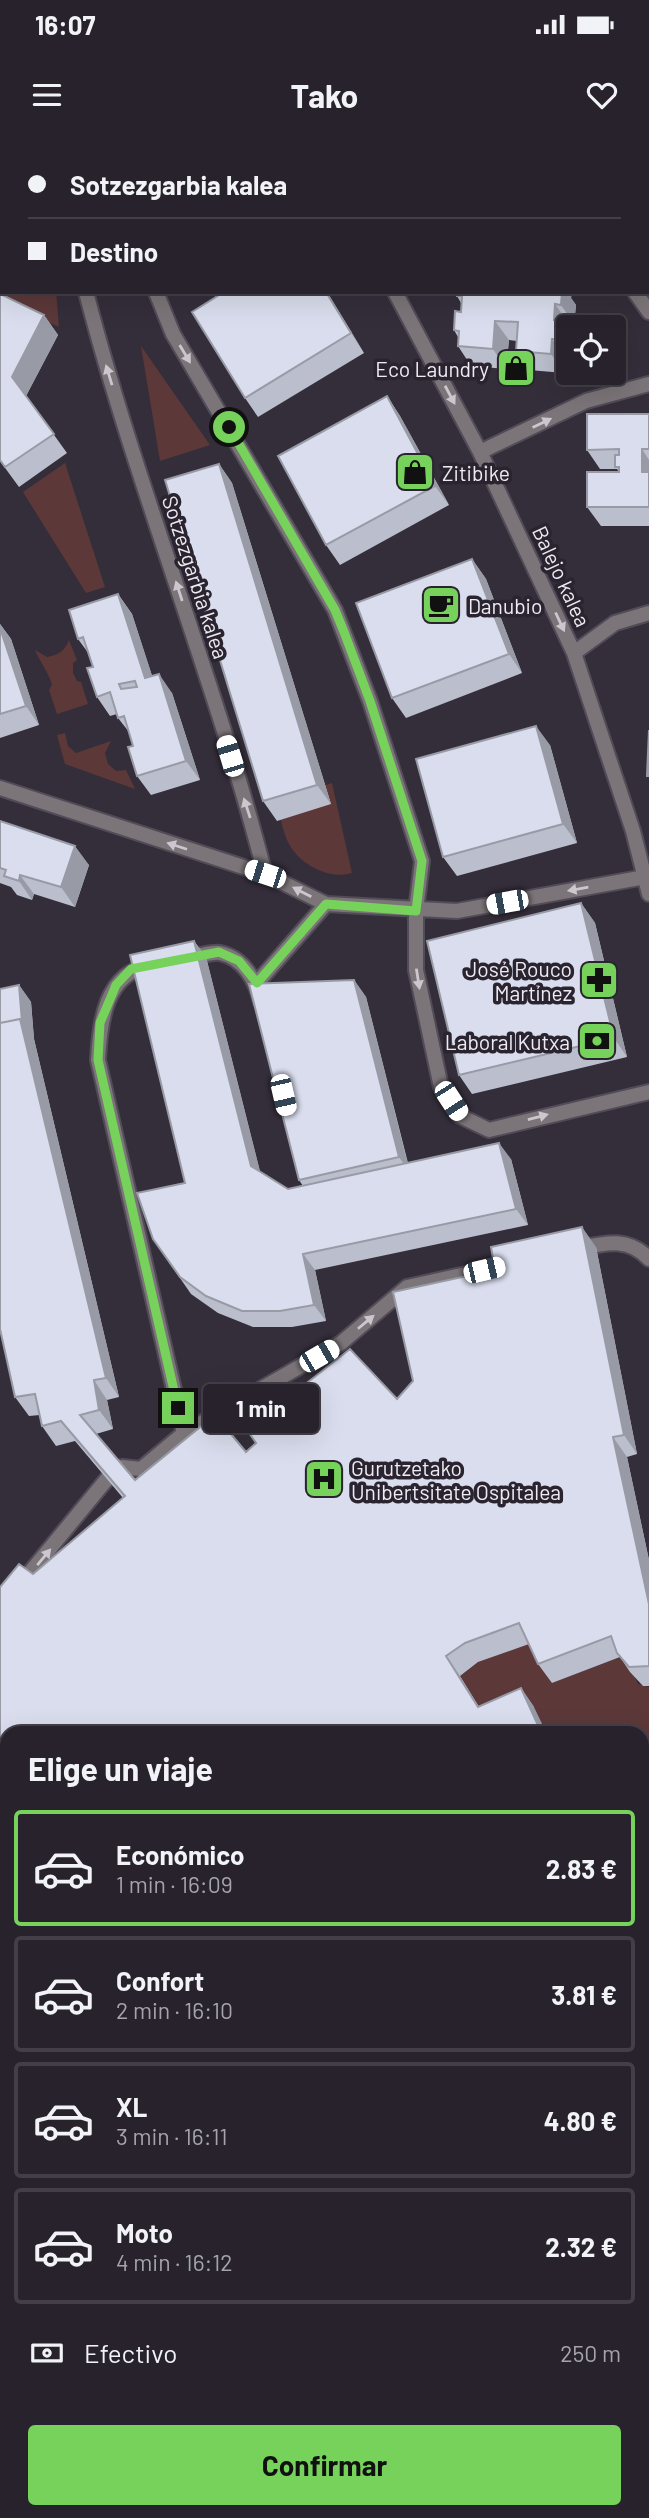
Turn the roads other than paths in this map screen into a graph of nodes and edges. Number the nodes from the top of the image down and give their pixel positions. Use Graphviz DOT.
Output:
graph roads {
  1 [pos="87,294"];
  2 [pos="157,294"];
  3 [pos="396,294"];
  4 [pos="636,294"];
  5 [pos="649,312"];
  6 [pos="649,384"];
  7 [pos="481,452"];
  8 [pos="649,613"];
  9 [pos="575,653"];
  10 [pos="0,788"];
  11 [pos="265,874"];
  12 [pos="645,877"];
  13 [pos="649,894"];
  14 [pos="326,904"];
  15 [pos="416,911"];
  16 [pos="257,983"];
  17 [pos="264,1014"];
  18 [pos="649,1092"];
  19 [pos="649,1240"];
  20 [pos="634,1246"];
  21 [pos="557,1254"];
  22 [pos="649,1259"];
  23 [pos="530,1260"];
  24 [pos="184,1433"];
  25 [pos="122,1467"];
  26 [pos="107,1479"];
  27 [pos="0,1609"];
  11 -- 1 [label="street, Sotzezgarbia kalea, one-way"];
  2 -- 15 [label="street, one-way"];
  3 -- 7 [label="street, Balejo kalea, one-way"];
  4 -- 5 [label="street"];
  7 -- 6 [label="street, one-way"];
  7 -- 9 [label="street, Balejo kalea, one-way"];
  8 -- 9 [label="street"];
  9 -- 12 [label="street, Balejo kalea"];
  11 -- 10 [label="street, one-way"];
  14 -- 11 [label="street, one-way"];
  12 -- 13 [label="street, Balejo kalea"];
  12 -- 15 [label="street, one-way"];
  14 -- 15 [label="street"];
  14 -- 16 [label="street"];
  15 -- 18 [label="street, one-way"];
  16 -- 17 [label="street"];
  16 -- 24 [label="street"];
  19 -- 20 [label="street"];
  20 -- 21 [label="street"];
  20 -- 22 [label="street"];
  24 -- 23 [label="street, one-way"];
  24 -- 25 [label="street"];
  27 -- 26 [label="street, one-way"];
}
